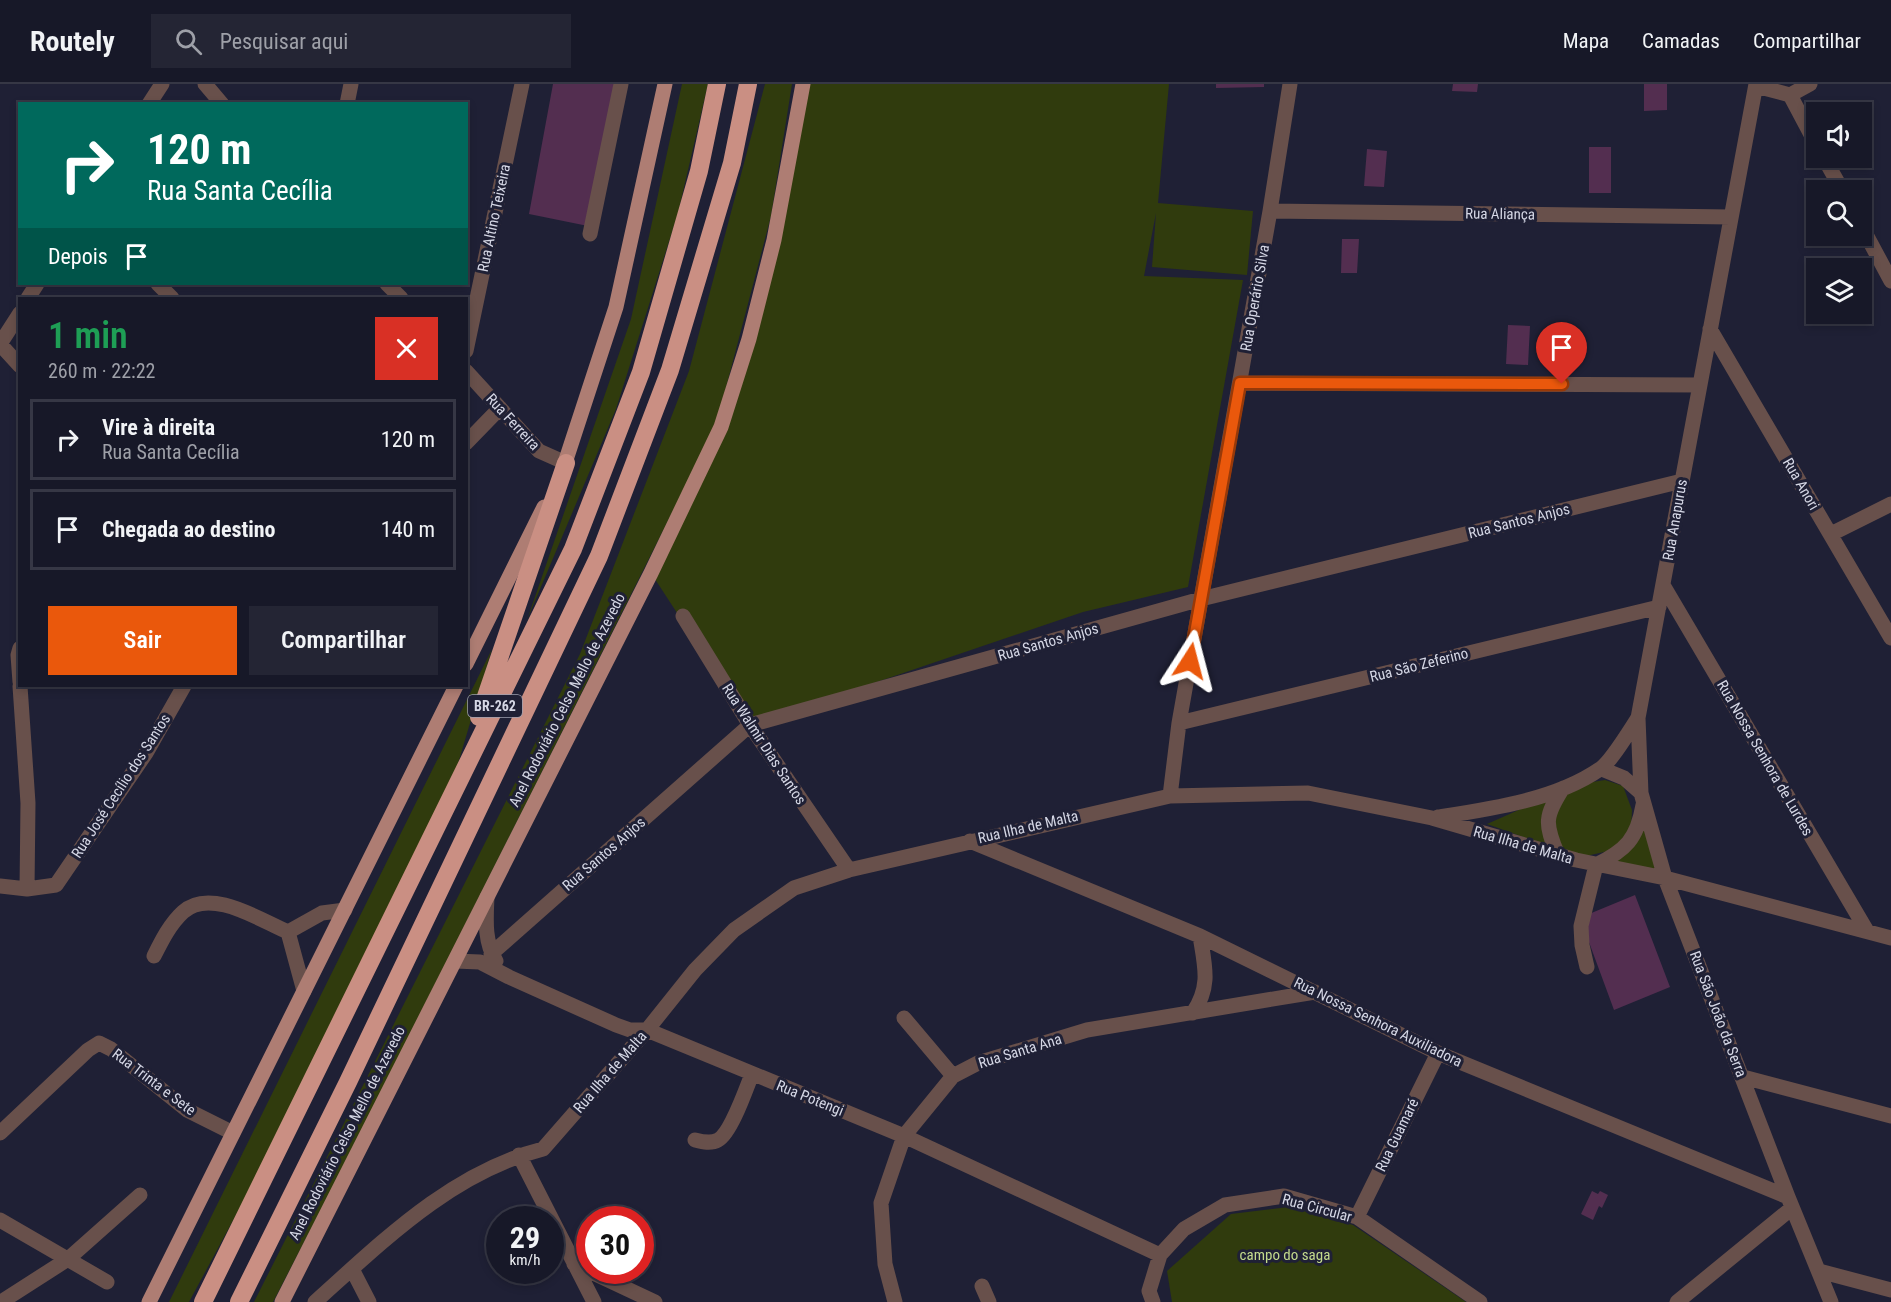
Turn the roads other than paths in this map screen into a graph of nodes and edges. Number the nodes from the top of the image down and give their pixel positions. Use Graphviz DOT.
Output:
graph roads {
  1 [pos="162,84"];
  2 [pos="205,84"];
  3 [pos="351,84"];
  4 [pos="522,84"];
  5 [pos="621,84"];
  6 [pos="665,84"];
  7 [pos="717,84"];
  8 [pos="748,84"];
  9 [pos="803,84"];
  10 [pos="1290,84"];
  11 [pos="1810,84"];
  12 [pos="1756,85"];
  13 [pos="1790,95"];
  14 [pos="150,102"];
  15 [pos="220,102"];
  16 [pos="347,102"];
  17 [pos="1806,125"];
  18 [pos="1270,211"];
  19 [pos="1731,217"];
  20 [pos="590,234"];
  21 [pos="1872,245"];
  22 [pos="1891,280"];
  23 [pos="159,285"];
  24 [pos="388,285"];
  25 [pos="171,297"];
  26 [pos="400,297"];
  27 [pos="18,316"];
  28 [pos="1710,329"];
  29 [pos="468,341"];
  30 [pos="0,344"];
  31 [pos="18,364"];
  32 [pos="468,373"];
  33 [pos="1240,383"];
  34 [pos="1700,385"];
  35 [pos="500,408"];
  36 [pos="468,441"];
  37 [pos="566,463"];
  38 [pos="1682,481"];
  39 [pos="1891,504"];
  40 [pos="1831,534"];
  41 [pos="1663,585"];
  42 [pos="1201,599"];
  43 [pos="1659,607"];
  44 [pos="682,616"];
  45 [pos="1891,638"];
  46 [pos="468,660"];
  47 [pos="20,687"];
  48 [pos="183,687"];
  49 [pos="456,687"];
  50 [pos="1638,718"];
  51 [pos="1179,723"];
  52 [pos="750,725"];
  53 [pos="1602,769"];
  54 [pos="455,786"];
  55 [pos="1563,788"];
  56 [pos="1170,796"];
  57 [pos="1642,798"];
  58 [pos="1432,818"];
  59 [pos="970,841"];
  60 [pos="1558,855"];
  61 [pos="1596,865"];
  62 [pos="849,870"];
  63 [pos="1665,878"];
  64 [pos="0,886"];
  65 [pos="27,889"];
  66 [pos="488,897"];
  67 [pos="345,910"];
  68 [pos="1867,931"];
  69 [pos="288,932"];
  70 [pos="1200,936"];
  71 [pos="1891,938"];
  72 [pos="491,954"];
  73 [pos="154,956"];
  74 [pos="455,961"];
  75 [pos="1587,967"];
  76 [pos="509,978"];
  77 [pos="304,991"];
  78 [pos="1315,992"];
  79 [pos="1193,1013"];
  80 [pos="904,1018"];
  81 [pos="647,1030"];
  82 [pos="1438,1053"];
  83 [pos="752,1074"];
  84 [pos="953,1076"];
  85 [pos="1743,1077"];
  86 [pos="1891,1116"];
  87 [pos="0,1133"];
  88 [pos="233,1133"];
  89 [pos="904,1137"];
  90 [pos="695,1140"];
  91 [pos="519,1155"];
  92 [pos="140,1195"];
  93 [pos="1790,1202"];
  94 [pos="1356,1217"];
  95 [pos="0,1220"];
  96 [pos="1160,1255"];
  97 [pos="68,1259"];
  98 [pos="574,1263"];
  99 [pos="352,1269"];
  100 [pos="1819,1271"];
  101 [pos="216,1275"];
  102 [pos="107,1282"];
  103 [pos="982,1286"];
  104 [pos="1891,1290"];
  105 [pos="240,1299"];
  106 [pos="1,1302"];
  107 [pos="149,1302"];
  108 [pos="198,1302"];
  109 [pos="202,1302"];
  110 [pos="282,1302"];
  111 [pos="315,1302"];
  112 [pos="369,1302"];
  113 [pos="594,1302"];
  114 [pos="655,1302"];
  115 [pos="895,1302"];
  116 [pos="989,1302"];
  117 [pos="1153,1302"];
  118 [pos="1480,1302"];
  119 [pos="1677,1302"];
  120 [pos="1831,1302"];
  1 -- 14 [label="street"];
  2 -- 15 [label="street"];
  3 -- 16 [label="street"];
  4 -- 29 [label="street, Rua Altino Teixeira"];
  5 -- 20 [label="street"];
  6 -- 37 [label="main road"];
  7 -- 54 [label="highway, BR-262"];
  8 -- 105 [label="highway, Anel Rodoviário Celso Mello de Azevedo / BR-262"];
  9 -- 66 [label="main road, Anel Rodoviário Celso Mello de Azevedo"];
  10 -- 18 [label="street, Rua Operário Silva"];
  11 -- 13 [label="street"];
  12 -- 13 [label="street"];
  12 -- 19 [label="street, Rua Anapurus"];
  13 -- 17 [label="street"];
  18 -- 19 [label="street, Rua Aliança"];
  18 -- 33 [label="street, Rua Operário Silva"];
  19 -- 28 [label="street, Rua Anapurus"];
  21 -- 22 [label="street"];
  23 -- 25 [label="street"];
  24 -- 26 [label="street"];
  27 -- 30 [label="street"];
  28 -- 34 [label="street, Rua Anapurus"];
  28 -- 40 [label="street, Rua Anori"];
  30 -- 31 [label="street"];
  32 -- 35 [label="street, Rua Ferreira"];
  33 -- 34 [label="street"];
  33 -- 42 [label="street, Rua Operário Silva"];
  34 -- 38 [label="street, Rua Anapurus"];
  35 -- 36 [label="street"];
  35 -- 37 [label="street, Rua Ferreira"];
  37 -- 46 [label="main road"];
  37 -- 54 [label="highway"];
  38 -- 41 [label="street, Rua Anapurus"];
  38 -- 42 [label="street, Rua Santos Anjos"];
  39 -- 40 [label="street"];
  40 -- 45 [label="street, Rua Anori"];
  41 -- 43 [label="street, Rua Anapurus"];
  41 -- 68 [label="street, Rua Nossa Senhora de Lurdes"];
  42 -- 51 [label="street, Rua Operário Silva"];
  42 -- 52 [label="street, Rua Santos Anjos"];
  43 -- 50 [label="street, Rua Anapurus"];
  43 -- 51 [label="street, Rua São Zeferino"];
  44 -- 52 [label="street, Rua Walmir Dias Santos"];
  47 -- 65 [label="street"];
  48 -- 65 [label="street, Rua José Cecílio dos Santos"];
  49 -- 67 [label="main road"];
  50 -- 53 [label="street, Rua Anapurus"];
  50 -- 57 [label="street, Rua São João da Serra"];
  51 -- 56 [label="street, Rua Operário Silva"];
  52 -- 62 [label="street, Rua Walmir Dias Santos"];
  52 -- 72 [label="street, Rua Santos Anjos"];
  53 -- 55 [label="street, Rua Anapurus"];
  53 -- 57 [label="street"];
  54 -- 101 [label="highway, BR-262"];
  55 -- 58 [label="street, Rua Anapurus"];
  55 -- 60 [label="street"];
  56 -- 58 [label="street, Rua Ilha de Malta"];
  56 -- 59 [label="street, Rua Ilha de Malta"];
  57 -- 61 [label="street"];
  57 -- 63 [label="street, Rua São João da Serra"];
  58 -- 60 [label="street, Rua Ilha de Malta"];
  59 -- 62 [label="street, Rua Ilha de Malta"];
  59 -- 70 [label="street, Rua Nossa Senhora Auxiliadora"];
  60 -- 61 [label="street, Rua Ilha de Malta"];
  61 -- 63 [label="street, Rua Ilha de Malta"];
  61 -- 75 [label="street"];
  62 -- 81 [label="street, Rua Ilha de Malta"];
  63 -- 68 [label="street, Rua Ilha de Malta"];
  63 -- 85 [label="street, Rua São João da Serra"];
  64 -- 65 [label="street"];
  66 -- 72 [label="street"];
  66 -- 74 [label="main road, Anel Rodoviário Celso Mello de Azevedo"];
  67 -- 69 [label="street"];
  67 -- 77 [label="main road"];
  68 -- 71 [label="street, Rua Ilha de Malta"];
  69 -- 73 [label="street"];
  69 -- 77 [label="street"];
  70 -- 78 [label="street, Rua Nossa Senhora Auxiliadora"];
  70 -- 79 [label="street"];
  72 -- 76 [label="street"];
  74 -- 76 [label="street, Rua Potengi"];
  74 -- 110 [label="main road, Anel Rodoviário Celso Mello de Azevedo"];
  76 -- 81 [label="street, Rua Potengi"];
  77 -- 88 [label="main road"];
  78 -- 79 [label="street, Rua Santa Ana"];
  78 -- 82 [label="street, Rua Nossa Senhora Auxiliadora"];
  79 -- 84 [label="street, Rua Santa Ana"];
  80 -- 84 [label="street"];
  81 -- 83 [label="street, Rua Potengi"];
  81 -- 91 [label="street, Rua Ilha de Malta"];
  82 -- 93 [label="street, Rua Nossa Senhora Auxiliadora"];
  82 -- 94 [label="street, Rua Guamaré"];
  83 -- 89 [label="street, Rua Potengi"];
  83 -- 90 [label="street"];
  84 -- 89 [label="street, Rua Santa Ana"];
  85 -- 86 [label="street"];
  85 -- 93 [label="street, Rua São João da Serra"];
  87 -- 88 [label="street, Rua Trinta e Sete"];
  88 -- 107 [label="main road"];
  89 -- 96 [label="street, Rua Potengi"];
  89 -- 115 [label="street, Rua Santa Ana"];
  91 -- 98 [label="street"];
  91 -- 99 [label="street, Rua Ilha de Malta"];
  92 -- 97 [label="street"];
  93 -- 100 [label="street, Rua São João da Serra"];
  93 -- 119 [label="street"];
  94 -- 96 [label="street, Rua Circular"];
  94 -- 118 [label="street, Rua Circular"];
  95 -- 97 [label="street"];
  96 -- 117 [label="street, Rua Circular"];
  97 -- 102 [label="street"];
  97 -- 106 [label="street"];
  98 -- 113 [label="street"];
  98 -- 114 [label="street"];
  99 -- 111 [label="street, Rua Ilha de Malta"];
  99 -- 112 [label="street"];
  100 -- 104 [label="street"];
  100 -- 120 [label="street, Rua São João da Serra"];
  101 -- 108 [label="highway"];
  101 -- 109 [label="highway, BR-262"];
  103 -- 116 [label="street"];
}
